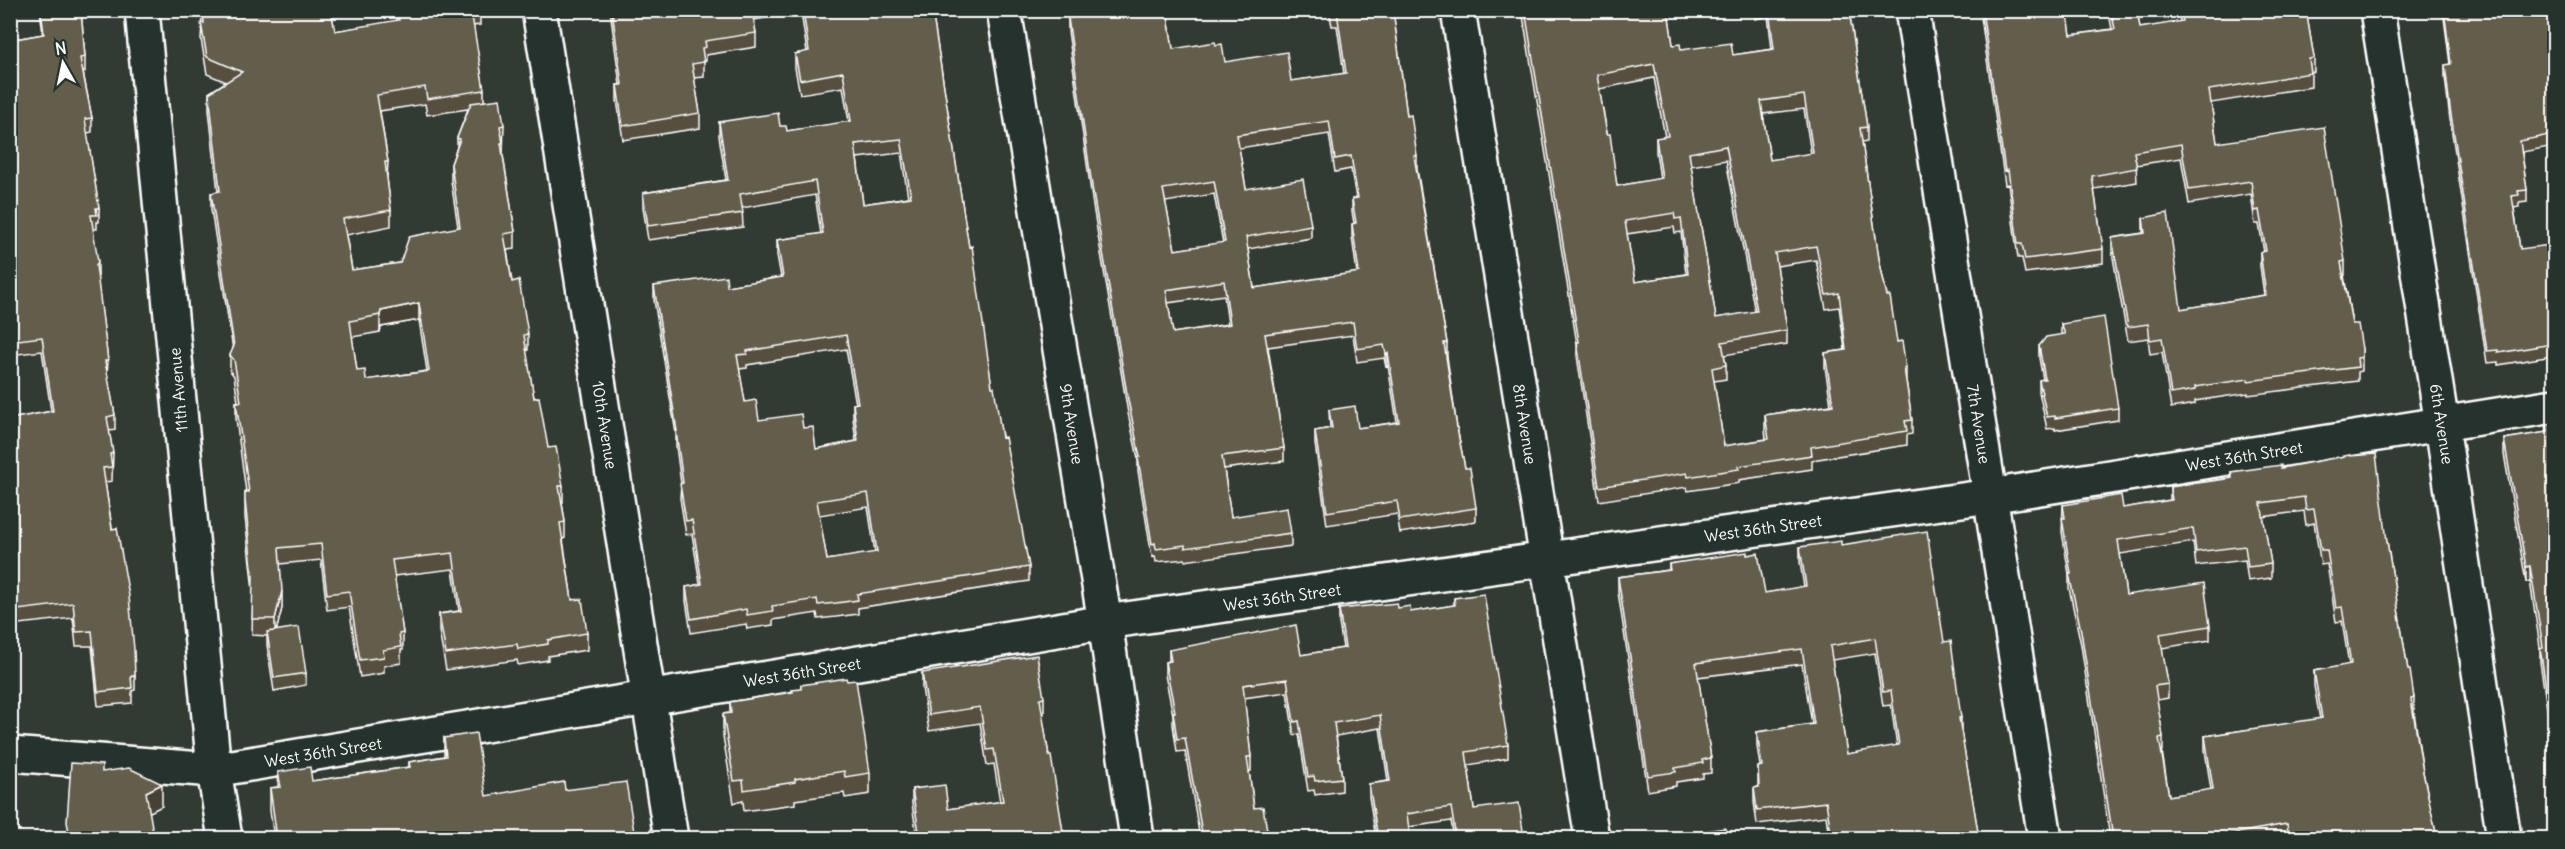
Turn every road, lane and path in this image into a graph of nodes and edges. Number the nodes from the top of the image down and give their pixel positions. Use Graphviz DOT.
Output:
graph roads {
  1 [pos="142,10"];
  2 [pos="539,10"];
  3 [pos="1004,10"];
  4 [pos="1458,10"];
  5 [pos="1912,10"];
  6 [pos="2377,10"];
  7 [pos="2554,406"];
  8 [pos="2442,424"];
  9 [pos="1990,496"];
  10 [pos="1548,559"];
  11 [pos="1104,622"];
  12 [pos="648,697"];
  13 [pos="10,754"];
  14 [pos="214,770"];
  15 [pos="225,838"];
  16 [pos="671,838"];
  17 [pos="1137,838"];
  18 [pos="1592,838"];
  19 [pos="2045,838"];
  20 [pos="2505,838"];
  1 -- 14 [label="street, 11th Avenue"];
  2 -- 12 [label="street, 10th Avenue"];
  3 -- 11 [label="street, 9th Avenue"];
  4 -- 10 [label="street, 8th Avenue"];
  5 -- 9 [label="street, 7th Avenue"];
  6 -- 8 [label="street, 6th Avenue"];
  7 -- 8 [label="street, West 36th Street"];
  8 -- 9 [label="street, West 36th Street"];
  8 -- 20 [label="street, 6th Avenue"];
  9 -- 10 [label="street, West 36th Street"];
  9 -- 19 [label="street, 7th Avenue"];
  10 -- 11 [label="street, West 36th Street"];
  10 -- 18 [label="street, 8th Avenue"];
  11 -- 12 [label="street, West 36th Street"];
  11 -- 17 [label="street, 9th Avenue"];
  12 -- 14 [label="street, West 36th Street"];
  12 -- 16 [label="street, 10th Avenue"];
  13 -- 14 [label="street, West 36th Street"];
  14 -- 15 [label="street, 11th Avenue"];
}
